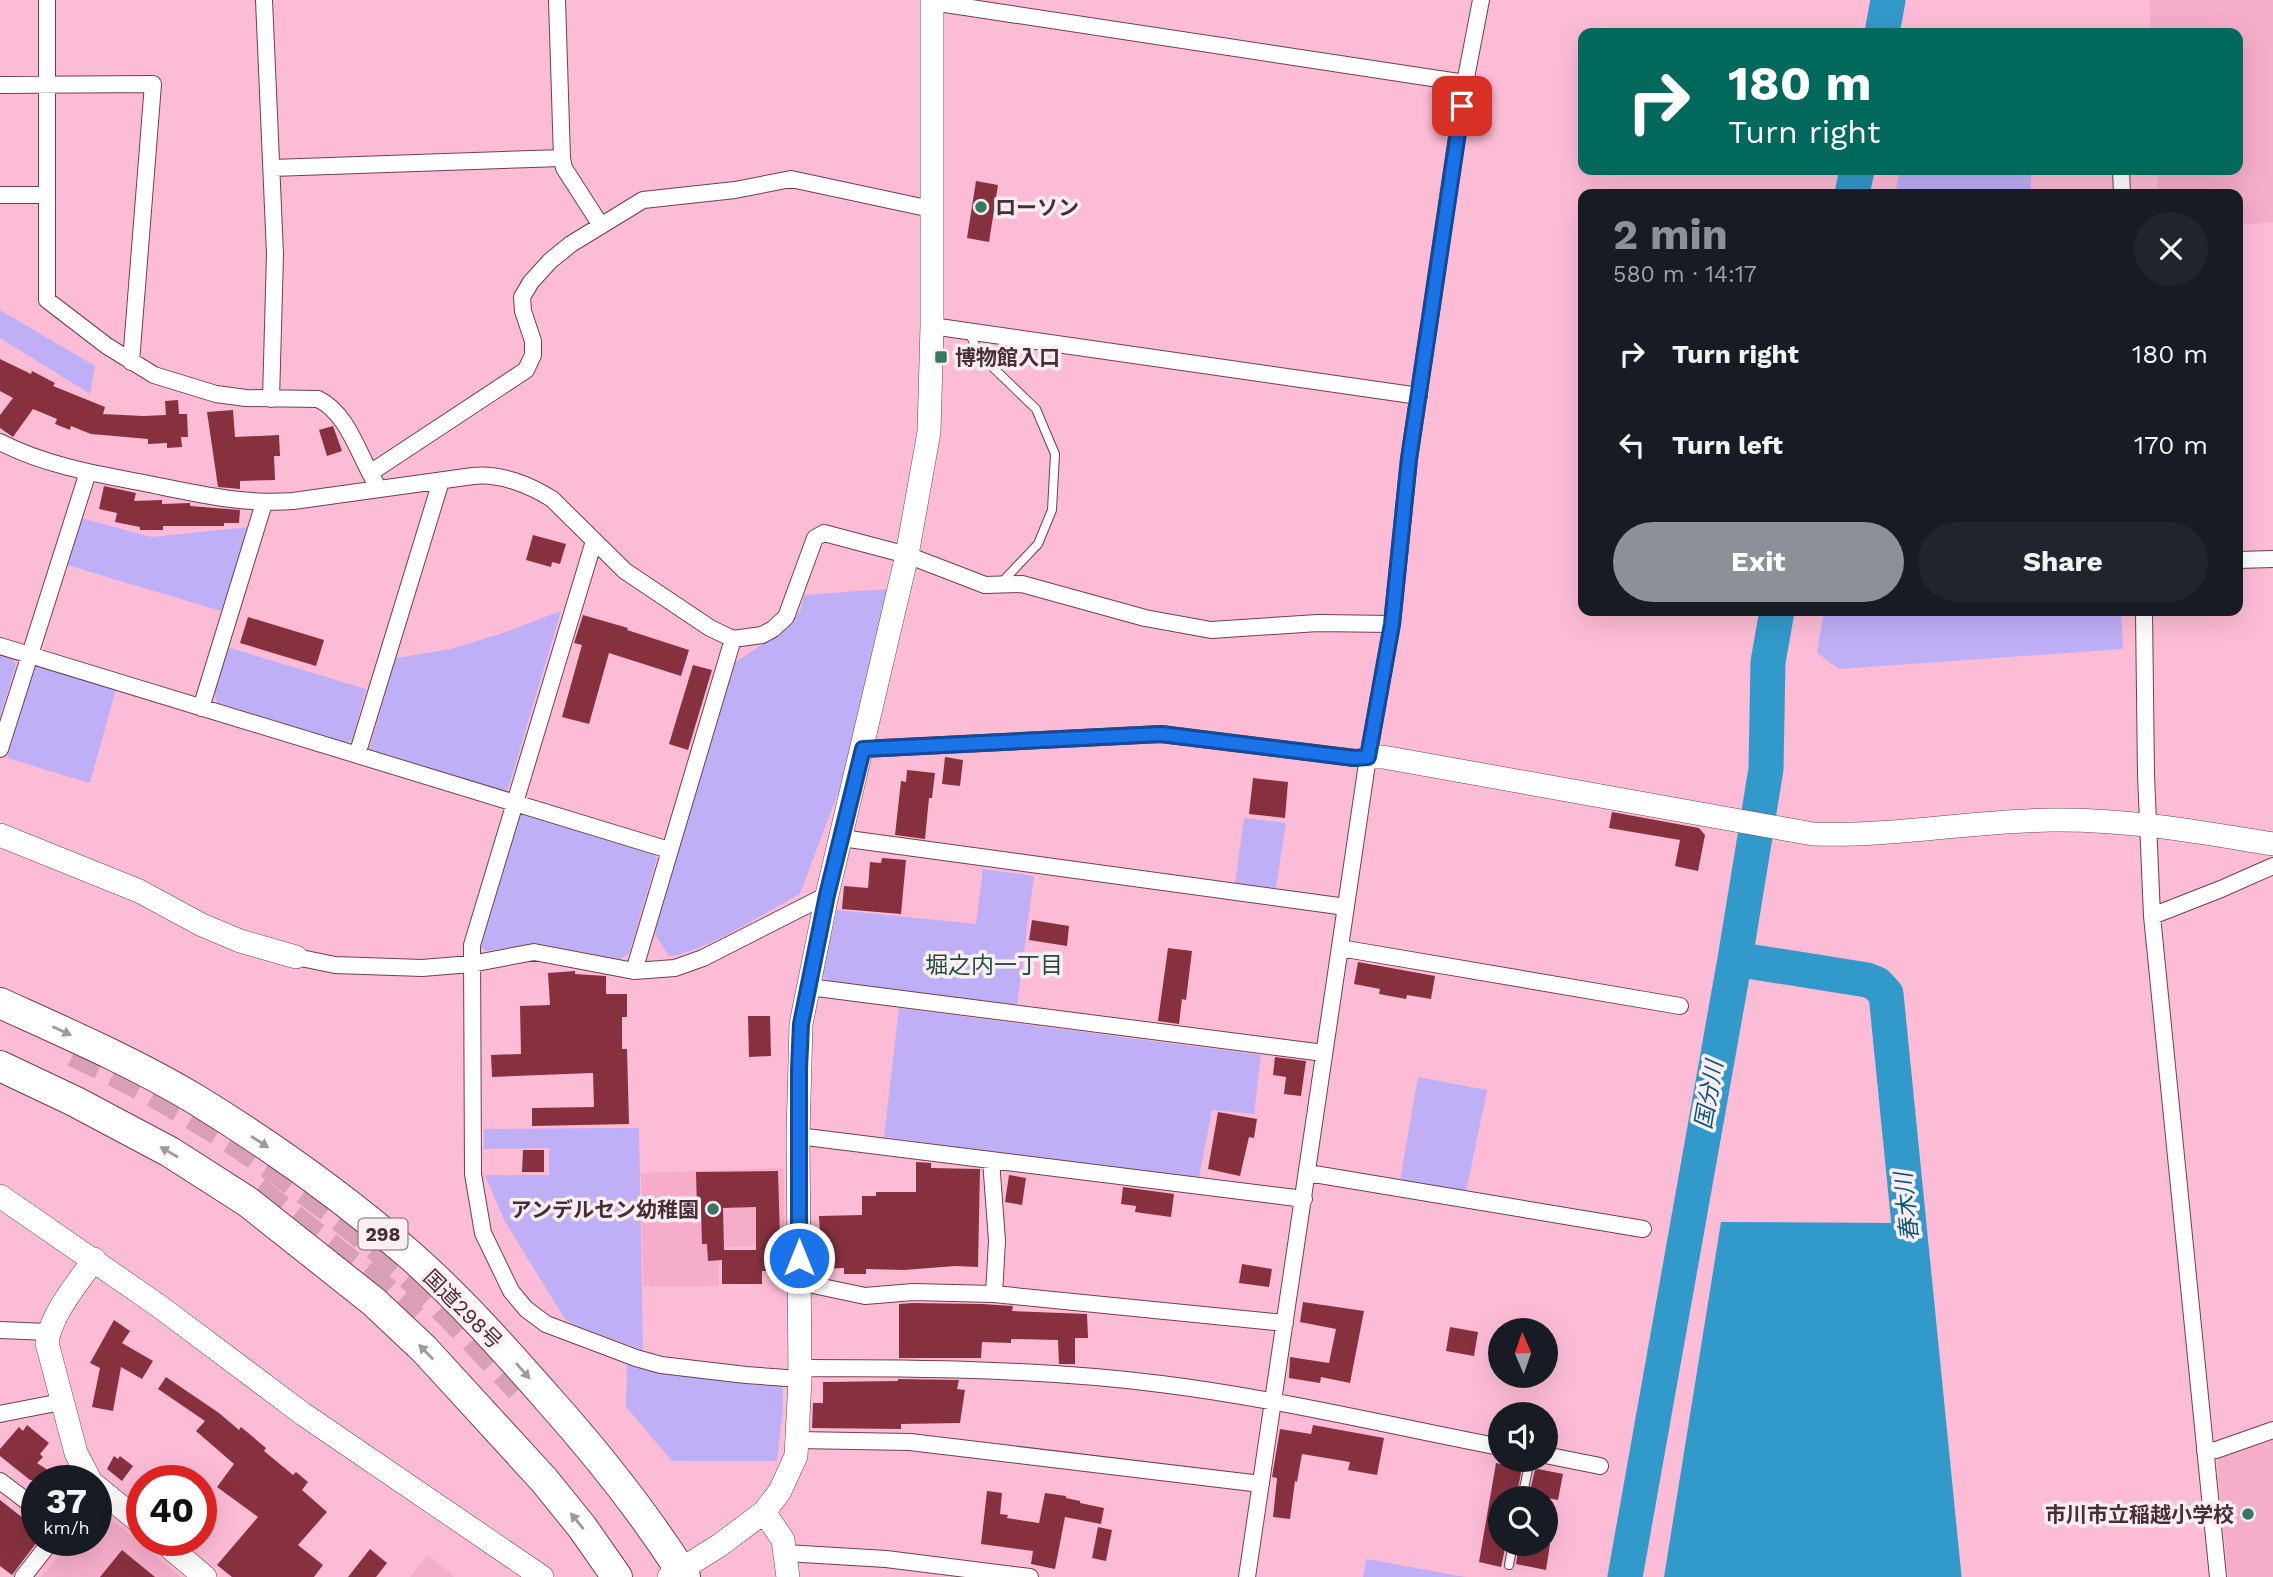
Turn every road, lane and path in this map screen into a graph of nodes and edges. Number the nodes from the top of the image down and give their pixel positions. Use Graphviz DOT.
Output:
graph roads {
  1 [pos="47,0"];
  2 [pos="264,0"];
  3 [pos="557,0"];
  4 [pos="1481,0"];
  5 [pos="932,1"];
  6 [pos="1465,83"];
  7 [pos="0,85"];
  8 [pos="47,85"];
  9 [pos="562,158"];
  10 [pos="272,168"];
  11 [pos="0,195"];
  12 [pos="46,195"];
  13 [pos="932,209"];
  14 [pos="600,224"];
  15 [pos="932,326"];
  16 [pos="969,332"];
  17 [pos="131,362"];
  18 [pos="1419,396"];
  19 [pos="271,398"];
  20 [pos="0,442"];
  21 [pos="88,472"];
  22 [pos="370,473"];
  23 [pos="441,481"];
  24 [pos="379,488"];
  25 [pos="264,503"];
  26 [pos="594,541"];
  27 [pos="907,555"];
  28 [pos="2273,559"];
  29 [pos="2243,560"];
  30 [pos="1000,584"];
  31 [pos="2144,616"];
  32 [pos="1392,624"];
  33 [pos="733,639"];
  34 [pos="0,646"];
  35 [pos="30,656"];
  36 [pos="201,708"];
  37 [pos="0,749"];
  38 [pos="863,749"];
  39 [pos="357,755"];
  40 [pos="1368,757"];
  41 [pos="515,803"];
  42 [pos="2148,825"];
  43 [pos="0,835"];
  44 [pos="841,838"];
  45 [pos="2273,844"];
  46 [pos="669,850"];
  47 [pos="2273,866"];
  48 [pos="827,895"];
  49 [pos="1346,907"];
  50 [pos="2152,916"];
  51 [pos="1340,948"];
  52 [pos="296,957"];
  53 [pos="471,964"];
  54 [pos="634,971"];
  55 [pos="809,987"];
  56 [pos="0,1003"];
  57 [pos="1680,1006"];
  58 [pos="1324,1053"];
  59 [pos="0,1066"];
  60 [pos="798,1136"];
  61 [pos="992,1160"];
  62 [pos="1308,1174"];
  63 [pos="0,1196"];
  64 [pos="1304,1199"];
  65 [pos="1643,1229"];
  66 [pos="94,1259"];
  67 [pos="799,1282"];
  68 [pos="994,1294"];
  69 [pos="1285,1323"];
  70 [pos="0,1330"];
  71 [pos="48,1332"];
  72 [pos="800,1373"];
  73 [pos="61,1402"];
  74 [pos="1273,1403"];
  75 [pos="0,1414"];
  76 [pos="2273,1430"];
  77 [pos="798,1440"];
  78 [pos="1488,1445"];
  79 [pos="2205,1451"];
  80 [pos="1558,1458"];
  81 [pos="82,1465"];
  82 [pos="1600,1466"];
  83 [pos="0,1481"];
  84 [pos="1261,1484"];
  85 [pos="21,1497"];
  86 [pos="112,1499"];
  87 [pos="126,1511"];
  88 [pos="764,1512"];
  89 [pos="786,1553"];
  90 [pos="39,1556"];
  91 [pos="180,1556"];
  92 [pos="1511,1556"];
  93 [pos="1509,1565"];
  94 [pos="678,1574"];
  95 [pos="23,1577"];
  96 [pos="205,1577"];
  97 [pos="542,1577"];
  98 [pos="617,1577"];
  99 [pos="788,1577"];
  100 [pos="1030,1577"];
  101 [pos="1247,1577"];
  102 [pos="2218,1577"];
  1 -- 8 [label="street"];
  2 -- 10 [label="street"];
  3 -- 9 [label="street"];
  4 -- 6 [label="street"];
  5 -- 6 [label="street"];
  5 -- 13 [label="street"];
  6 -- 18 [label="street"];
  7 -- 8 [label="street"];
  8 -- 12 [label="street"];
  8 -- 17 [label="street"];
  9 -- 10 [label="street"];
  9 -- 14 [label="street"];
  10 -- 19 [label="street"];
  11 -- 12 [label="street"];
  12 -- 17 [label="street"];
  13 -- 14 [label="street"];
  13 -- 15 [label="street"];
  14 -- 22 [label="street"];
  15 -- 16 [label="street"];
  15 -- 27 [label="street"];
  16 -- 18 [label="street"];
  16 -- 30 [label="lane"];
  17 -- 19 [label="street"];
  18 -- 32 [label="street"];
  19 -- 22 [label="street"];
  20 -- 21 [label="street"];
  21 -- 25 [label="street"];
  21 -- 35 [label="street"];
  22 -- 24 [label="street"];
  23 -- 24 [label="street"];
  23 -- 26 [label="street"];
  23 -- 39 [label="street"];
  24 -- 25 [label="street"];
  25 -- 36 [label="street"];
  26 -- 33 [label="street"];
  26 -- 41 [label="street"];
  27 -- 30 [label="street"];
  27 -- 33 [label="street"];
  27 -- 38 [label="street"];
  28 -- 29 [label="street"];
  30 -- 32 [label="street"];
  31 -- 42 [label="street"];
  32 -- 40 [label="street"];
  33 -- 46 [label="street"];
  34 -- 35 [label="street"];
  35 -- 36 [label="street"];
  35 -- 37 [label="street"];
  36 -- 39 [label="street"];
  38 -- 40 [label="street"];
  38 -- 44 [label="street"];
  39 -- 41 [label="street"];
  40 -- 42 [label="street"];
  40 -- 49 [label="street"];
  41 -- 46 [label="street"];
  41 -- 53 [label="street"];
  42 -- 45 [label="street"];
  42 -- 50 [label="street"];
  43 -- 52 [label="street"];
  44 -- 48 [label="street"];
  44 -- 49 [label="street"];
  46 -- 54 [label="street"];
  47 -- 50 [label="street"];
  48 -- 54 [label="street"];
  48 -- 55 [label="street"];
  49 -- 51 [label="street"];
  50 -- 79 [label="street"];
  51 -- 57 [label="street"];
  51 -- 58 [label="street"];
  52 -- 53 [label="street"];
  53 -- 54 [label="street"];
  53 -- 72 [label="street"];
  55 -- 58 [label="street"];
  55 -- 60 [label="street"];
  56 -- 94 [label="highway, 国道298号 / 298, one-way"];
  58 -- 62 [label="street"];
  98 -- 59 [label="highway, 298, one-way"];
  60 -- 61 [label="street"];
  60 -- 67 [label="street"];
  61 -- 64 [label="street"];
  61 -- 68 [label="street"];
  62 -- 64 [label="street"];
  62 -- 65 [label="street"];
  63 -- 66 [label="street"];
  64 -- 69 [label="street"];
  66 -- 71 [label="street"];
  66 -- 97 [label="street"];
  67 -- 68 [label="street"];
  67 -- 72 [label="street"];
  68 -- 69 [label="street"];
  69 -- 74 [label="street"];
  70 -- 71 [label="street"];
  71 -- 73 [label="street"];
  72 -- 74 [label="street"];
  72 -- 77 [label="street"];
  73 -- 75 [label="street"];
  73 -- 81 [label="street"];
  74 -- 78 [label="street"];
  74 -- 84 [label="street"];
  76 -- 79 [label="street"];
  77 -- 84 [label="street"];
  77 -- 88 [label="street"];
  79 -- 102 [label="street"];
  80 -- 82 [label="street"];
  83 -- 85 [label="street"];
  84 -- 101 [label="street"];
  86 -- 87 [label="street"];
  88 -- 89 [label="street"];
  88 -- 94 [label="street"];
  89 -- 99 [label="street"];
  89 -- 100 [label="street"];
  90 -- 95 [label="street"];
  91 -- 96 [label="street"];
  92 -- 93 [label="lane"];
}
